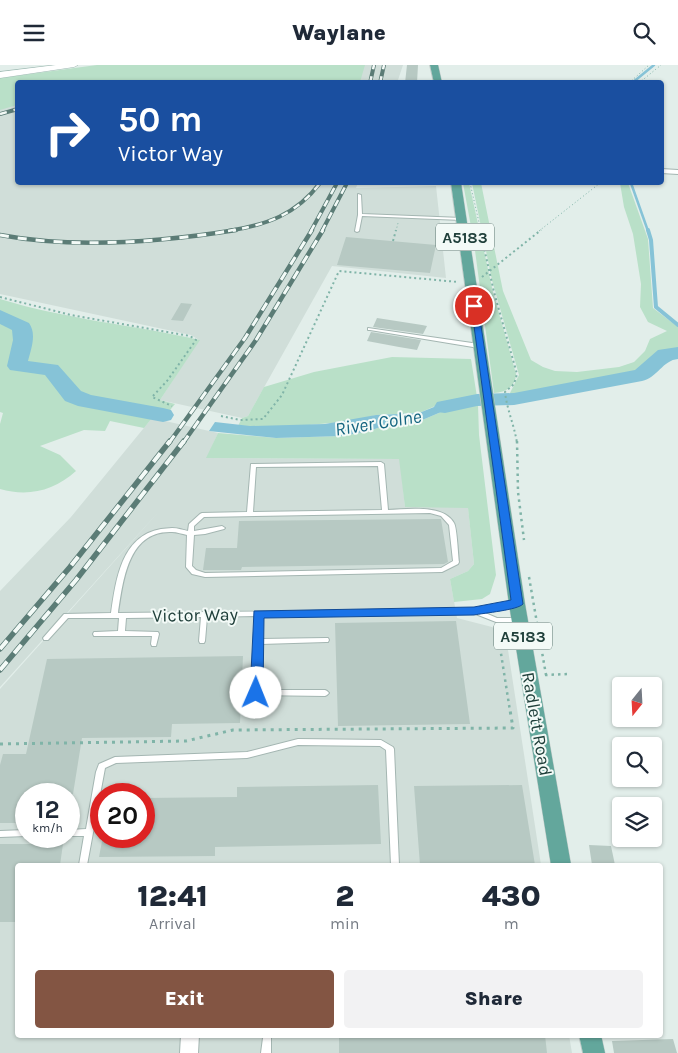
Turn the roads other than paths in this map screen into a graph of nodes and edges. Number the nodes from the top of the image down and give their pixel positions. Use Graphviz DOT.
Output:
graph roads {
  1 [pos="74,65"];
  2 [pos="434,65"];
  3 [pos="0,75"];
  4 [pos="437,80"];
  5 [pos="664,171"];
  6 [pos="678,172"];
  7 [pos="456,185"];
  8 [pos="359,195"];
  9 [pos="360,215"];
  10 [pos="462,219"];
  11 [pos="357,231"];
  12 [pos="370,329"];
  13 [pos="479,346"];
  14 [pos="385,511"];
  15 [pos="250,513"];
  16 [pos="222,528"];
  17 [pos="190,534"];
  18 [pos="474,611"];
  19 [pos="519,612"];
  20 [pos="258,614"];
  21 [pos="114,615"];
  22 [pos="204,615"];
  23 [pos="122,616"];
  24 [pos="121,633"];
  25 [pos="96,634"];
  26 [pos="46,638"];
  27 [pos="326,640"];
  28 [pos="202,641"];
  29 [pos="257,642"];
  30 [pos="154,644"];
  31 [pos="325,693"];
  32 [pos="15,833"];
  33 [pos="80,833"];
  34 [pos="88,833"];
  35 [pos="0,834"];
  36 [pos="83,863"];
  37 [pos="395,863"];
  38 [pos="561,863"];
  39 [pos="190,1038"];
  40 [pos="267,1038"];
  41 [pos="591,1038"];
  42 [pos="189,1053"];
  43 [pos="266,1053"];
  44 [pos="594,1053"];
  1 -- 3 [label="main road"];
  2 -- 4 [label="main road"];
  5 -- 6 [label="street"];
  7 -- 10 [label="main road, A5183"];
  8 -- 9 [label="lane"];
  9 -- 10 [label="lane"];
  9 -- 11 [label="lane"];
  10 -- 13 [label="main road, Radlett Road / A5183"];
  12 -- 13 [label="lane"];
  13 -- 19 [label="main road, Radlett Road / A5183"];
  14 -- 15 [label="lane"];
  14 -- 15 [label="lane"];
  14 -- 17 [label="lane"];
  15 -- 17 [label="lane"];
  16 -- 17 [label="lane"];
  17 -- 21 [label="lane"];
  18 -- 19 [label="lane, Victor Way"];
  18 -- 19 [label="lane, Victor Way"];
  18 -- 20 [label="lane, Victor Way"];
  19 -- 38 [label="main road, Radlett Road / A5183"];
  20 -- 22 [label="lane, Victor Way"];
  20 -- 29 [label="lane"];
  21 -- 23 [label="lane, Victor Way"];
  21 -- 26 [label="lane, Victor Way"];
  22 -- 23 [label="lane, Victor Way"];
  22 -- 28 [label="lane"];
  23 -- 24 [label="lane"];
  24 -- 25 [label="lane"];
  24 -- 30 [label="lane"];
  27 -- 29 [label="lane"];
  29 -- 31 [label="lane"];
  32 -- 35 [label="lane"];
  33 -- 34 [label="lane"];
  34 -- 36 [label="lane"];
  34 -- 37 [label="lane"];
  39 -- 42 [label="street"];
  40 -- 43 [label="lane"];
  41 -- 44 [label="main road"];
}
